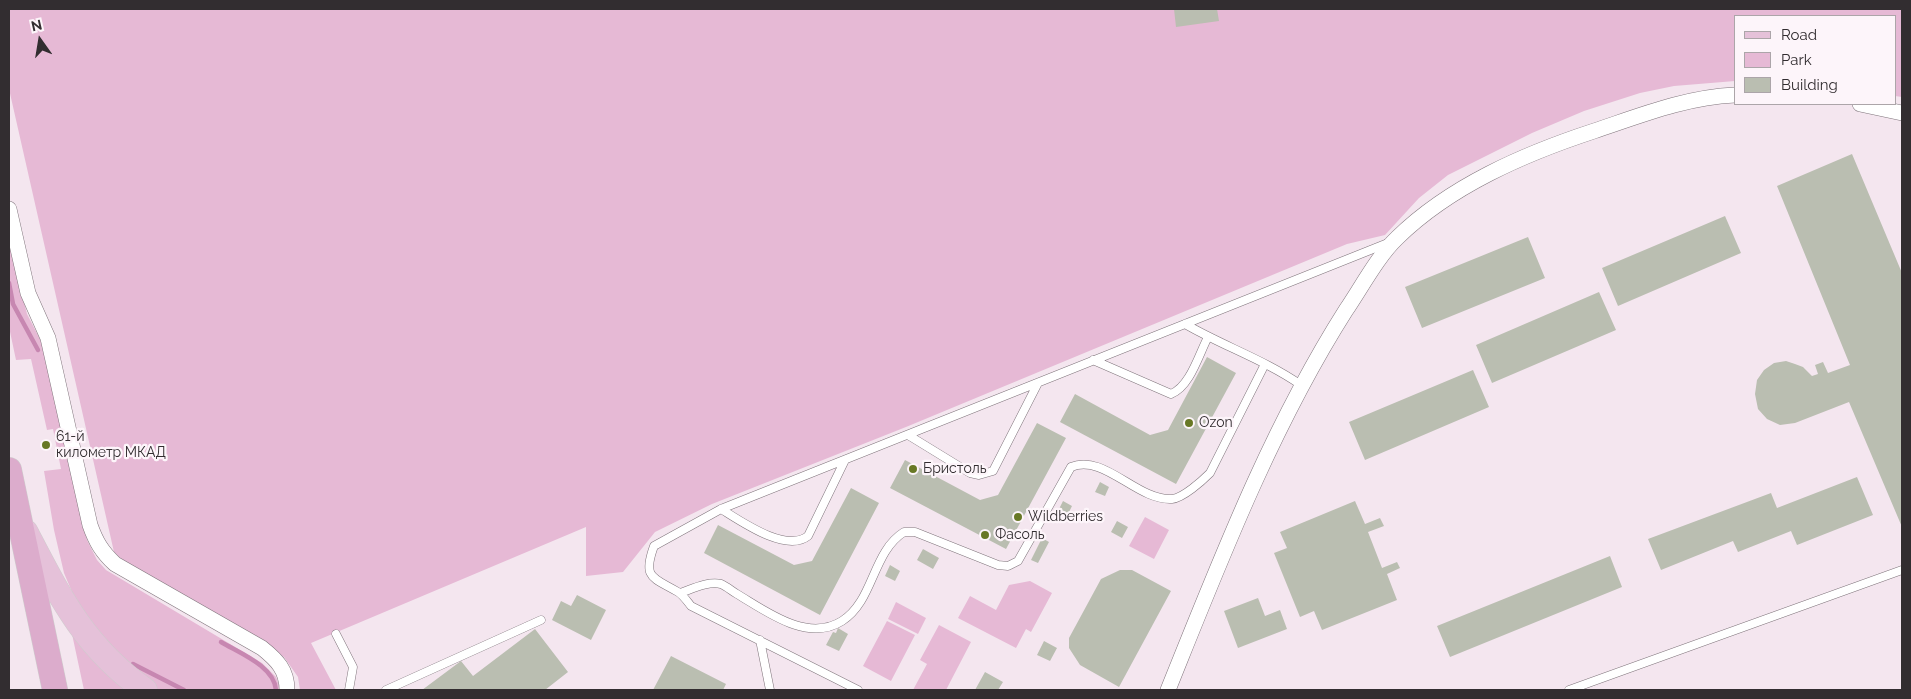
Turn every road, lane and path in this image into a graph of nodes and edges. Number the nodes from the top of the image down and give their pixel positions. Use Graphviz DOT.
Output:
graph roads {
  1 [pos="1734,95"];
  2 [pos="1865,105"];
  3 [pos="1902,113"];
  4 [pos="9,210"];
  5 [pos="1395,240"];
  6 [pos="1185,324"];
  7 [pos="1208,337"];
  8 [pos="1093,360"];
  9 [pos="1265,364"];
  10 [pos="1038,383"];
  11 [pos="1301,385"];
  12 [pos="908,436"];
  13 [pos="845,460"];
  14 [pos="9,470"];
  15 [pos="722,509"];
  16 [pos="19,520"];
  17 [pos="1902,570"];
  18 [pos="680,592"];
  19 [pos="541,620"];
  20 [pos="336,634"];
  21 [pos="760,640"];
  22 [pos="55,690"];
  23 [pos="145,690"];
  24 [pos="287,690"];
  25 [pos="349,690"];
  26 [pos="386,690"];
  27 [pos="770,690"];
  28 [pos="858,690"];
  29 [pos="1168,690"];
  30 [pos="1569,690"];
  1 -- 5 [label="street"];
  2 -- 3 [label="street"];
  4 -- 24 [label="street"];
  5 -- 6 [label="lane"];
  5 -- 11 [label="street"];
  6 -- 7 [label="lane"];
  6 -- 8 [label="lane"];
  7 -- 8 [label="lane"];
  7 -- 9 [label="lane"];
  8 -- 10 [label="lane"];
  9 -- 11 [label="lane"];
  9 -- 18 [label="lane"];
  10 -- 12 [label="lane"];
  10 -- 12 [label="lane"];
  11 -- 29 [label="street"];
  12 -- 13 [label="lane"];
  13 -- 15 [label="lane"];
  13 -- 15 [label="lane"];
  14 -- 16 [label="highway"];
  15 -- 18 [label="lane"];
  16 -- 22 [label="highway"];
  16 -- 23 [label="main road"];
  17 -- 30 [label="lane"];
  18 -- 21 [label="lane"];
  19 -- 26 [label="lane"];
  20 -- 25 [label="lane"];
  21 -- 27 [label="lane"];
  21 -- 28 [label="lane"];
}
